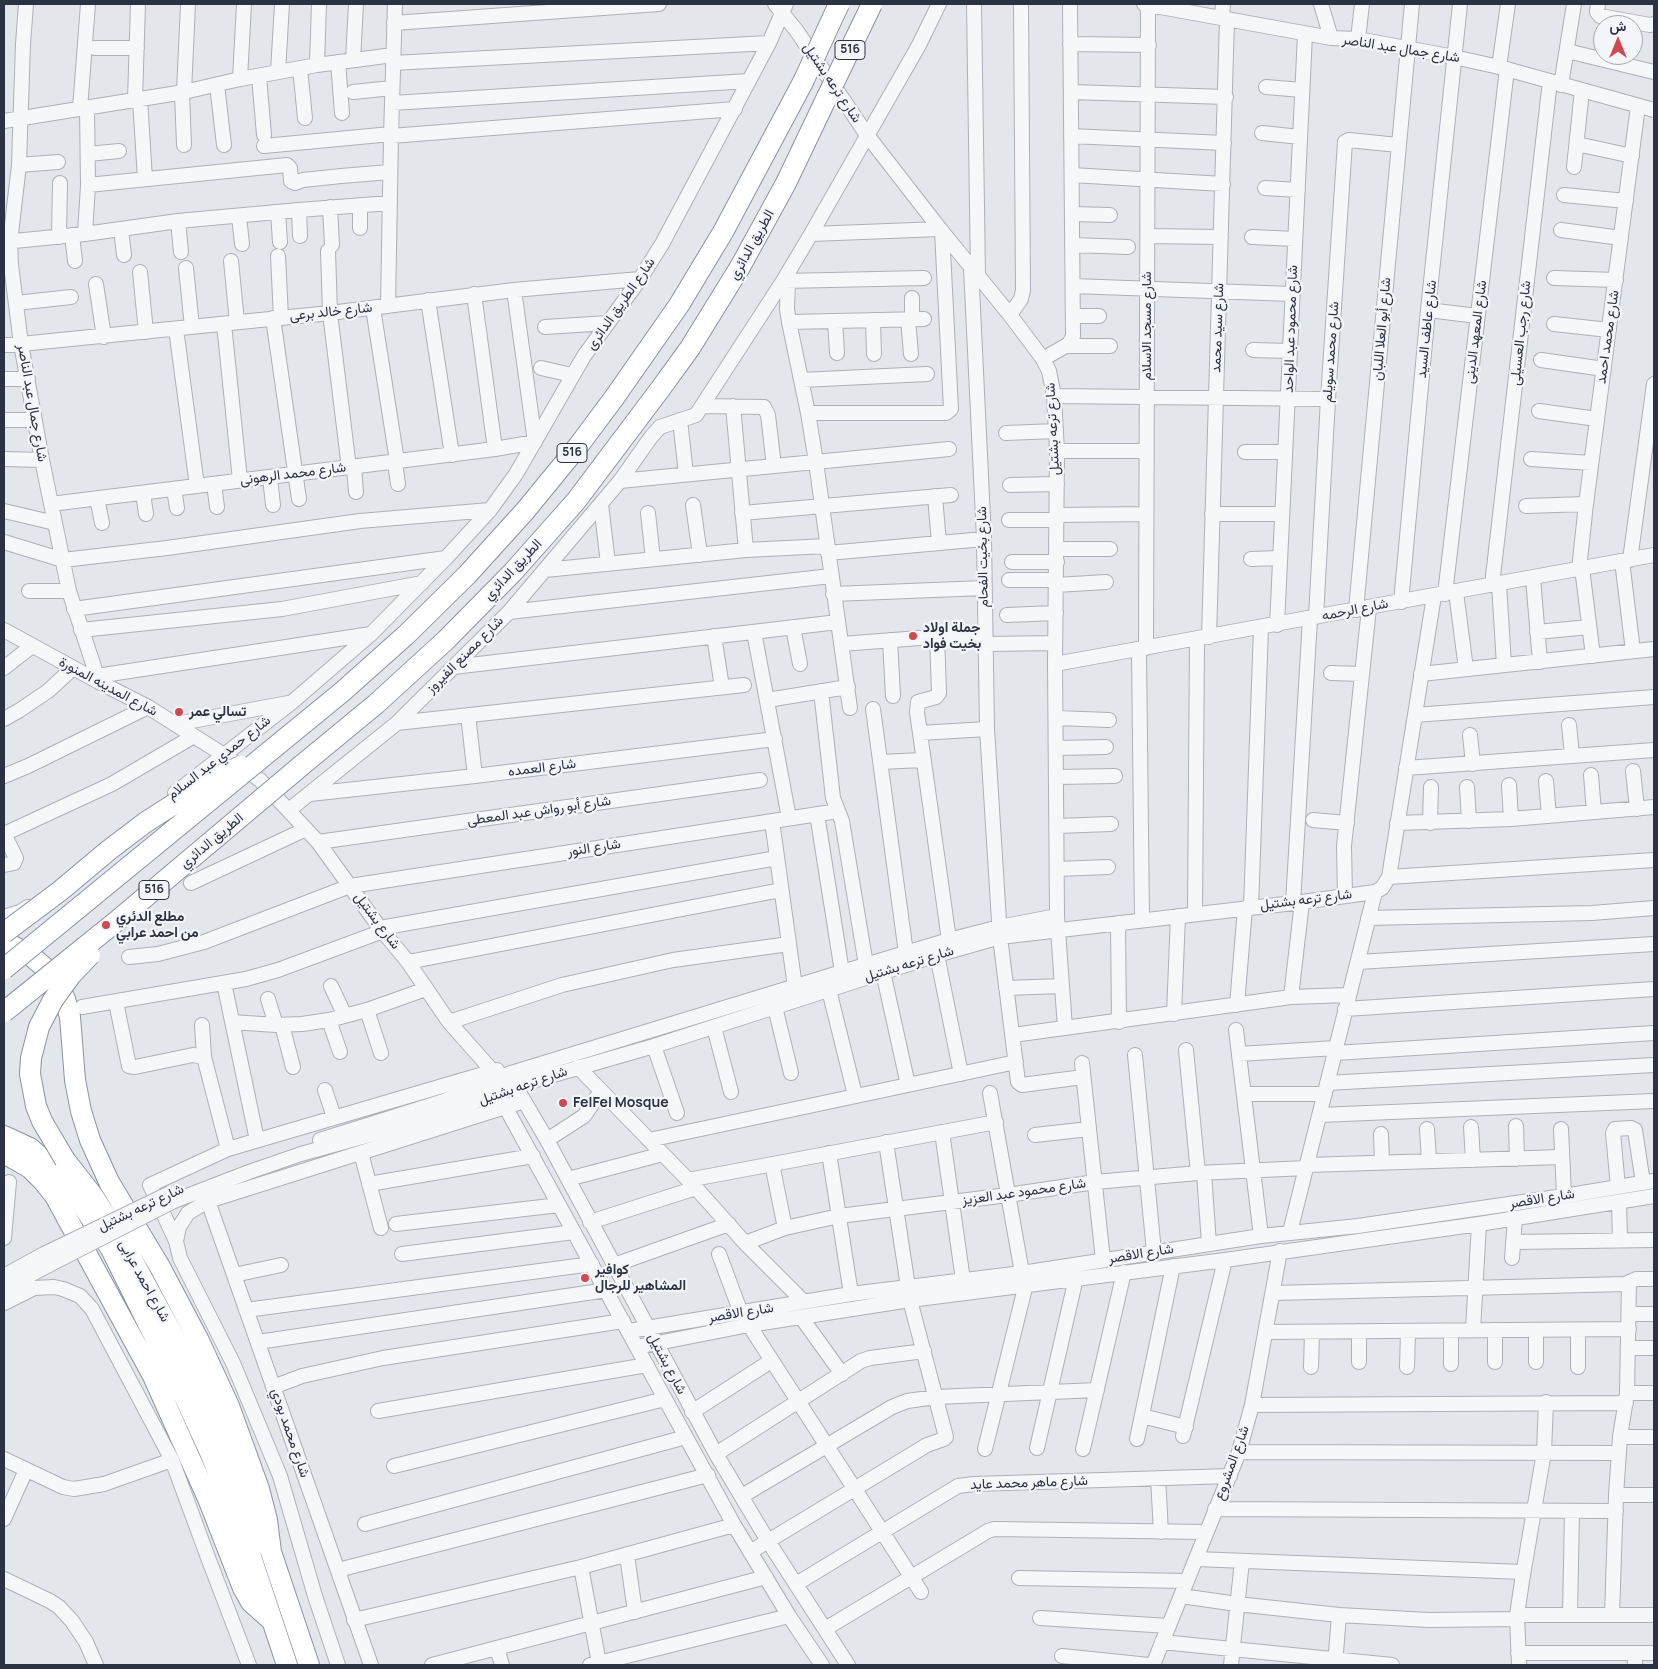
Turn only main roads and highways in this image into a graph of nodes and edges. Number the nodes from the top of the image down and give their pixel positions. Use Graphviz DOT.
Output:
graph roads {
  1 [pos="839,4"];
  2 [pos="872,4"];
  3 [pos="260,760"];
  4 [pos="118,920"];
  5 [pos="4,933"];
  6 [pos="4,943"];
  7 [pos="4,969"];
  8 [pos="4,1012"];
  9 [pos="4,1136"];
  10 [pos="4,1152"];
  11 [pos="271,1552"];
  12 [pos="272,1621"];
  13 [pos="287,1665"];
  14 [pos="309,1665"];
  1 -- 3 [label="highway, 516, bridge"];
  2 -- 4 [label="highway, الطريق الدائري / 516, bridge"];
  3 -- 5 [label="highway, bridge"];
  3 -- 7 [label="highway, 516, bridge"];
  4 -- 8 [label="highway, الطريق الدائري / 516, bridge"];
  4 -- 11 [label="highway, شارع احمد عرابى, bridge"];
  6 -- 11 [label="highway"];
  9 -- 12 [label="highway, شارع احمد عرابى"];
  10 -- 12 [label="highway"];
  11 -- 14 [label="highway, شارع احمد عرابى"];
  12 -- 13 [label="highway, شارع احمد عرابى"];
}
